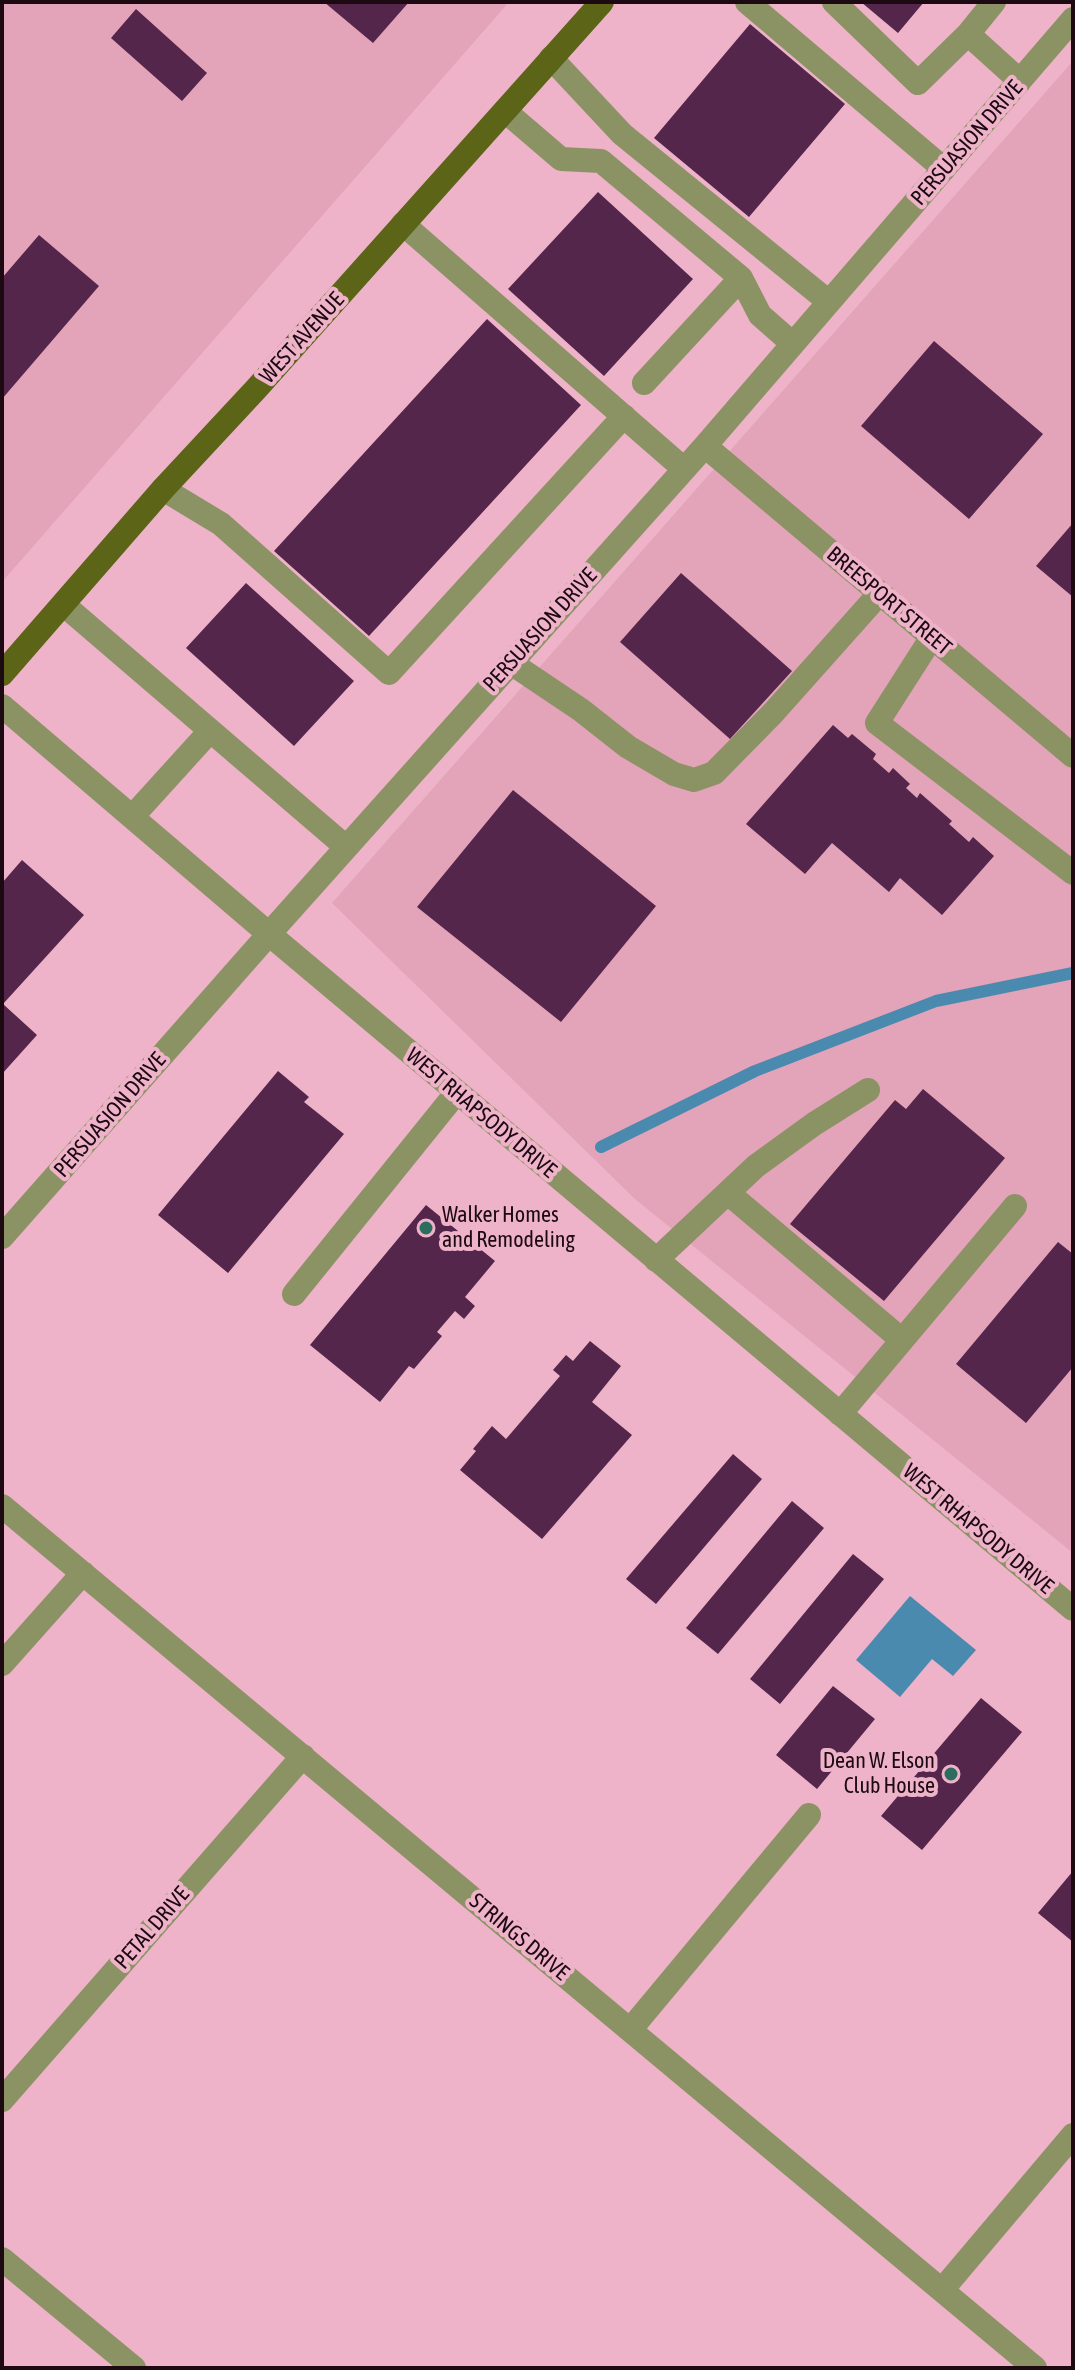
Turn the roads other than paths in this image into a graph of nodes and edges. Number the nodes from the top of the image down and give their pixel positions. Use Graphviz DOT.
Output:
graph roads {
  1 [pos="602,2"];
  2 [pos="747,2"];
  3 [pos="834,2"];
  4 [pos="994,2"];
  5 [pos="1073,19"];
  6 [pos="968,34"];
  7 [pos="551,58"];
  8 [pos="1020,81"];
  9 [pos="505,111"];
  10 [pos="944,169"];
  11 [pos="403,224"];
  12 [pos="741,278"];
  13 [pos="829,302"];
  14 [pos="793,344"];
  15 [pos="644,383"];
  16 [pos="624,416"];
  17 [pos="705,446"];
  18 [pos="684,469"];
  19 [pos="163,489"];
  20 [pos="880,593"];
  21 [pos="64,605"];
  22 [pos="932,637"];
  23 [pos="511,663"];
  24 [pos="2,674"];
  25 [pos="2,706"];
  26 [pos="210,731"];
  27 [pos="1073,756"];
  28 [pos="132,817"];
  29 [pos="346,847"];
  30 [pos="1073,873"];
  31 [pos="269,934"];
  32 [pos="868,1090"];
  33 [pos="457,1092"];
  34 [pos="728,1193"];
  35 [pos="1015,1206"];
  36 [pos="2,1237"];
  37 [pos="656,1260"];
  38 [pos="294,1294"];
  39 [pos="902,1340"];
  40 [pos="840,1414"];
  41 [pos="2,1506"];
  42 [pos="83,1573"];
  43 [pos="1073,1609"];
  44 [pos="2,1664"];
  45 [pos="303,1756"];
  46 [pos="809,1815"];
  47 [pos="630,2030"];
  48 [pos="2,2100"];
  49 [pos="1073,2135"];
  50 [pos="2,2259"];
  51 [pos="942,2290"];
  52 [pos="134,2368"];
  53 [pos="1035,2368"];
  1 -- 7 [label="main road, WEST AVENUE"];
  2 -- 10 [label="street"];
  3 -- 6 [label="street"];
  4 -- 6 [label="street"];
  5 -- 8 [label="street, PERSUASION DRIVE"];
  6 -- 8 [label="street"];
  7 -- 9 [label="main road, WEST AVENUE"];
  7 -- 13 [label="street"];
  8 -- 10 [label="street, PERSUASION DRIVE"];
  9 -- 11 [label="main road, WEST AVENUE"];
  9 -- 12 [label="street"];
  10 -- 13 [label="street, PERSUASION DRIVE"];
  11 -- 16 [label="street"];
  11 -- 19 [label="main road, WEST AVENUE"];
  12 -- 14 [label="street"];
  12 -- 15 [label="street"];
  13 -- 14 [label="street, PERSUASION DRIVE"];
  14 -- 17 [label="street, PERSUASION DRIVE"];
  16 -- 18 [label="street"];
  16 -- 19 [label="street"];
  17 -- 18 [label="street, PERSUASION DRIVE"];
  17 -- 20 [label="street, BREESPORT STREET"];
  18 -- 23 [label="street, PERSUASION DRIVE"];
  19 -- 21 [label="main road, WEST AVENUE"];
  20 -- 22 [label="street, BREESPORT STREET"];
  20 -- 23 [label="street"];
  21 -- 24 [label="main road, WEST AVENUE"];
  21 -- 26 [label="street"];
  22 -- 27 [label="street, BREESPORT STREET"];
  22 -- 30 [label="street"];
  23 -- 29 [label="street, PERSUASION DRIVE"];
  25 -- 28 [label="street, WEST RHAPSODY DRIVE"];
  26 -- 28 [label="street"];
  26 -- 29 [label="street"];
  28 -- 31 [label="street, WEST RHAPSODY DRIVE"];
  29 -- 31 [label="street, PERSUASION DRIVE"];
  31 -- 33 [label="street, WEST RHAPSODY DRIVE"];
  31 -- 36 [label="street, PERSUASION DRIVE"];
  32 -- 34 [label="street"];
  33 -- 37 [label="street, WEST RHAPSODY DRIVE"];
  33 -- 38 [label="street"];
  34 -- 37 [label="street"];
  34 -- 39 [label="street"];
  35 -- 39 [label="street"];
  37 -- 40 [label="street, WEST RHAPSODY DRIVE"];
  39 -- 40 [label="street"];
  40 -- 43 [label="street, WEST RHAPSODY DRIVE"];
  41 -- 42 [label="street, STRINGS DRIVE"];
  42 -- 44 [label="street"];
  42 -- 45 [label="street, STRINGS DRIVE"];
  45 -- 47 [label="street, STRINGS DRIVE"];
  45 -- 48 [label="street, PETAL DRIVE"];
  46 -- 47 [label="street"];
  47 -- 51 [label="street, STRINGS DRIVE"];
  49 -- 51 [label="street"];
  50 -- 52 [label="street"];
  51 -- 53 [label="street, STRINGS DRIVE"];
}
